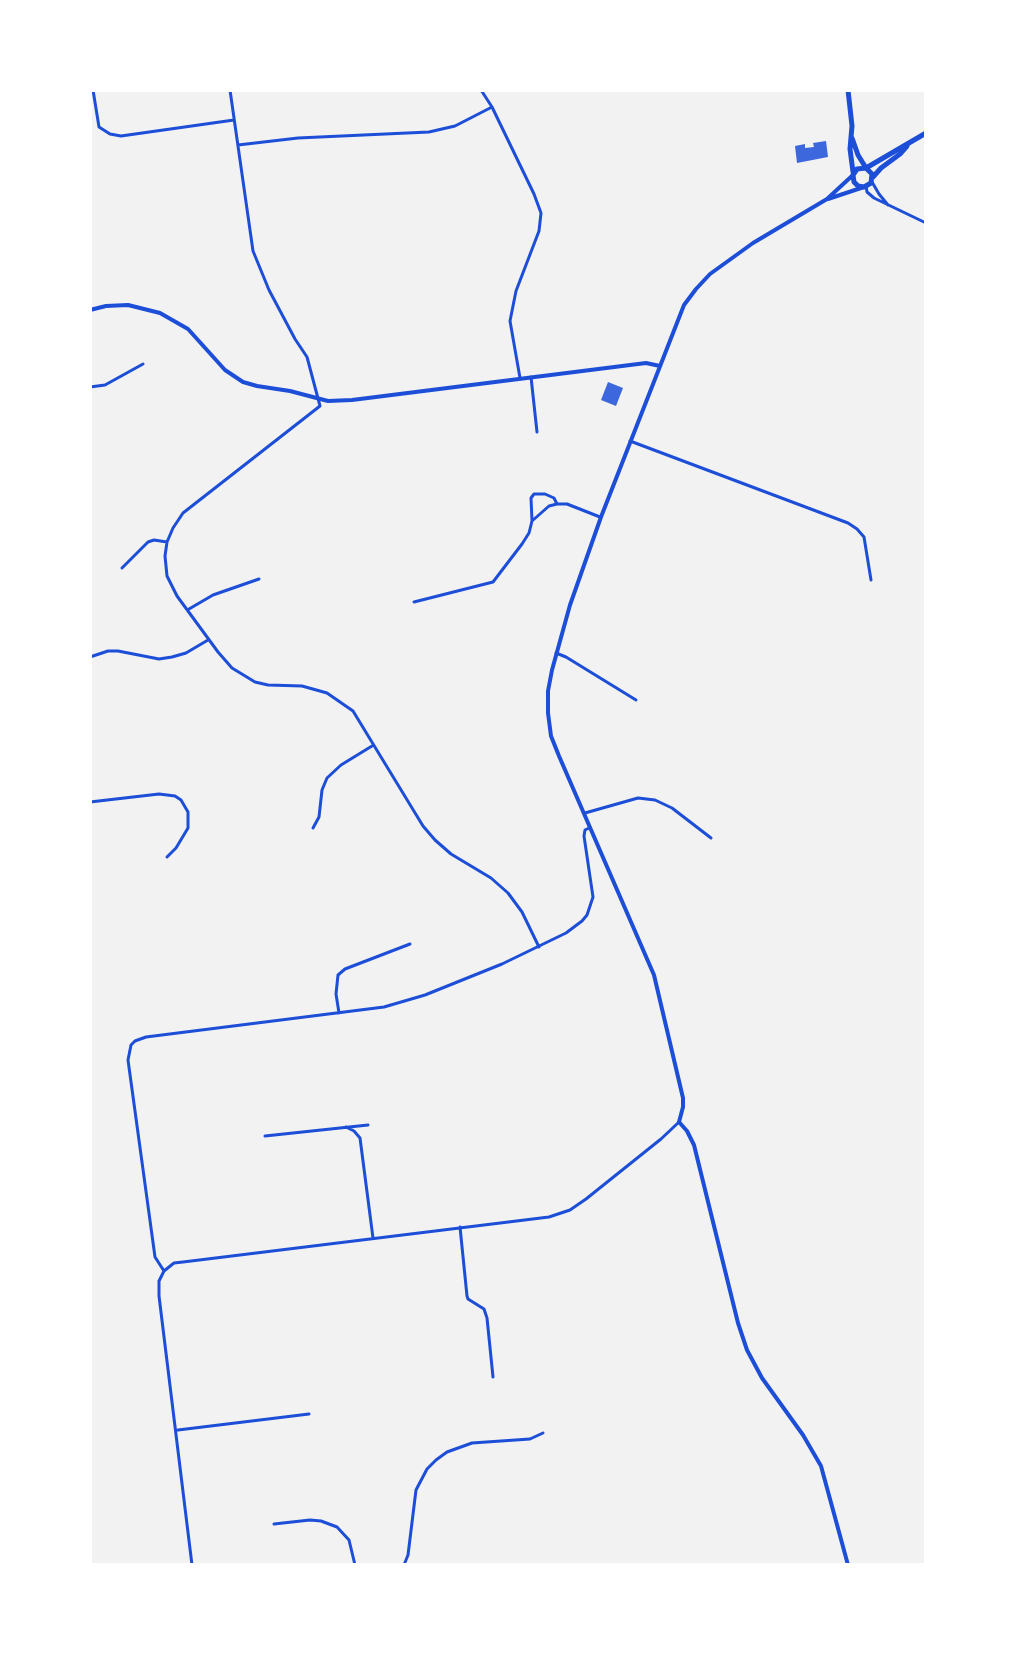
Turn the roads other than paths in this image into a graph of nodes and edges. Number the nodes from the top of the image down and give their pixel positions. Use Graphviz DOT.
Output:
graph roads {
  1 [pos="93,90"];
  2 [pos="230,90"];
  3 [pos="481,90"];
  4 [pos="848,90"];
  5 [pos="492,107"];
  6 [pos="234,120"];
  7 [pos="926,133"];
  8 [pos="852,138"];
  9 [pos="237,145"];
  10 [pos="908,145"];
  11 [pos="866,168"];
  12 [pos="853,174"];
  13 [pos="872,179"];
  14 [pos="865,187"];
  15 [pos="827,199"];
  16 [pos="888,205"];
  17 [pos="926,223"];
  18 [pos="90,310"];
  19 [pos="143,364"];
  20 [pos="660,366"];
  21 [pos="531,377"];
  22 [pos="520,378"];
  23 [pos="90,387"];
  24 [pos="318,398"];
  25 [pos="537,432"];
  26 [pos="630,441"];
  27 [pos="557,504"];
  28 [pos="601,517"];
  29 [pos="532,521"];
  30 [pos="167,542"];
  31 [pos="122,568"];
  32 [pos="259,579"];
  33 [pos="871,580"];
  34 [pos="414,602"];
  35 [pos="188,610"];
  36 [pos="209,639"];
  37 [pos="556,653"];
  38 [pos="90,657"];
  39 [pos="636,700"];
  40 [pos="373,745"];
  41 [pos="90,802"];
  42 [pos="584,814"];
  43 [pos="313,828"];
  44 [pos="590,828"];
  45 [pos="711,838"];
  46 [pos="167,857"];
  47 [pos="410,944"];
  48 [pos="539,947"];
  49 [pos="339,1013"];
  50 [pos="679,1122"];
  51 [pos="368,1125"];
  52 [pos="346,1127"];
  53 [pos="265,1136"];
  54 [pos="460,1227"];
  55 [pos="373,1238"];
  56 [pos="164,1271"];
  57 [pos="493,1377"];
  58 [pos="309,1414"];
  59 [pos="176,1430"];
  60 [pos="543,1433"];
  61 [pos="274,1524"];
  62 [pos="192,1565"];
  63 [pos="355,1565"];
  64 [pos="404,1565"];
  65 [pos="848,1565"];
  1 -- 6 [label="street"];
  2 -- 6 [label="street"];
  3 -- 5 [label="street"];
  4 -- 8 [label="main road"];
  5 -- 9 [label="street"];
  5 -- 22 [label="street"];
  6 -- 9 [label="street"];
  7 -- 10 [label="main road"];
  8 -- 11 [label="main road"];
  8 -- 12 [label="main road"];
  9 -- 24 [label="street"];
  10 -- 11 [label="main road"];
  10 -- 13 [label="main road"];
  11 -- 12 [label="main road"];
  11 -- 13 [label="main road"];
  12 -- 14 [label="main road"];
  12 -- 15 [label="street"];
  13 -- 14 [label="main road"];
  13 -- 16 [label="street"];
  14 -- 15 [label="street"];
  14 -- 16 [label="street"];
  15 -- 20 [label="street"];
  16 -- 17 [label="street"];
  18 -- 24 [label="street"];
  19 -- 23 [label="street"];
  20 -- 21 [label="street"];
  20 -- 26 [label="street"];
  21 -- 22 [label="street"];
  21 -- 25 [label="street"];
  22 -- 24 [label="street"];
  24 -- 30 [label="street"];
  26 -- 28 [label="street"];
  26 -- 33 [label="street"];
  27 -- 28 [label="street"];
  27 -- 29 [label="street"];
  27 -- 29 [label="street"];
  28 -- 37 [label="street"];
  29 -- 34 [label="street"];
  30 -- 31 [label="street"];
  30 -- 35 [label="street"];
  32 -- 35 [label="street"];
  35 -- 36 [label="street"];
  36 -- 38 [label="street"];
  36 -- 40 [label="street"];
  37 -- 39 [label="street"];
  37 -- 42 [label="street"];
  40 -- 43 [label="street"];
  40 -- 48 [label="street"];
  41 -- 46 [label="street"];
  42 -- 44 [label="street"];
  42 -- 45 [label="street"];
  44 -- 48 [label="street"];
  44 -- 50 [label="street"];
  47 -- 49 [label="street"];
  48 -- 49 [label="street"];
  49 -- 56 [label="street"];
  50 -- 54 [label="street"];
  50 -- 65 [label="street"];
  51 -- 52 [label="street"];
  52 -- 53 [label="street"];
  52 -- 55 [label="street"];
  54 -- 55 [label="street"];
  54 -- 57 [label="street"];
  55 -- 56 [label="street"];
  56 -- 59 [label="street"];
  58 -- 59 [label="street"];
  59 -- 62 [label="street"];
  60 -- 64 [label="street"];
  61 -- 63 [label="street"];
}
